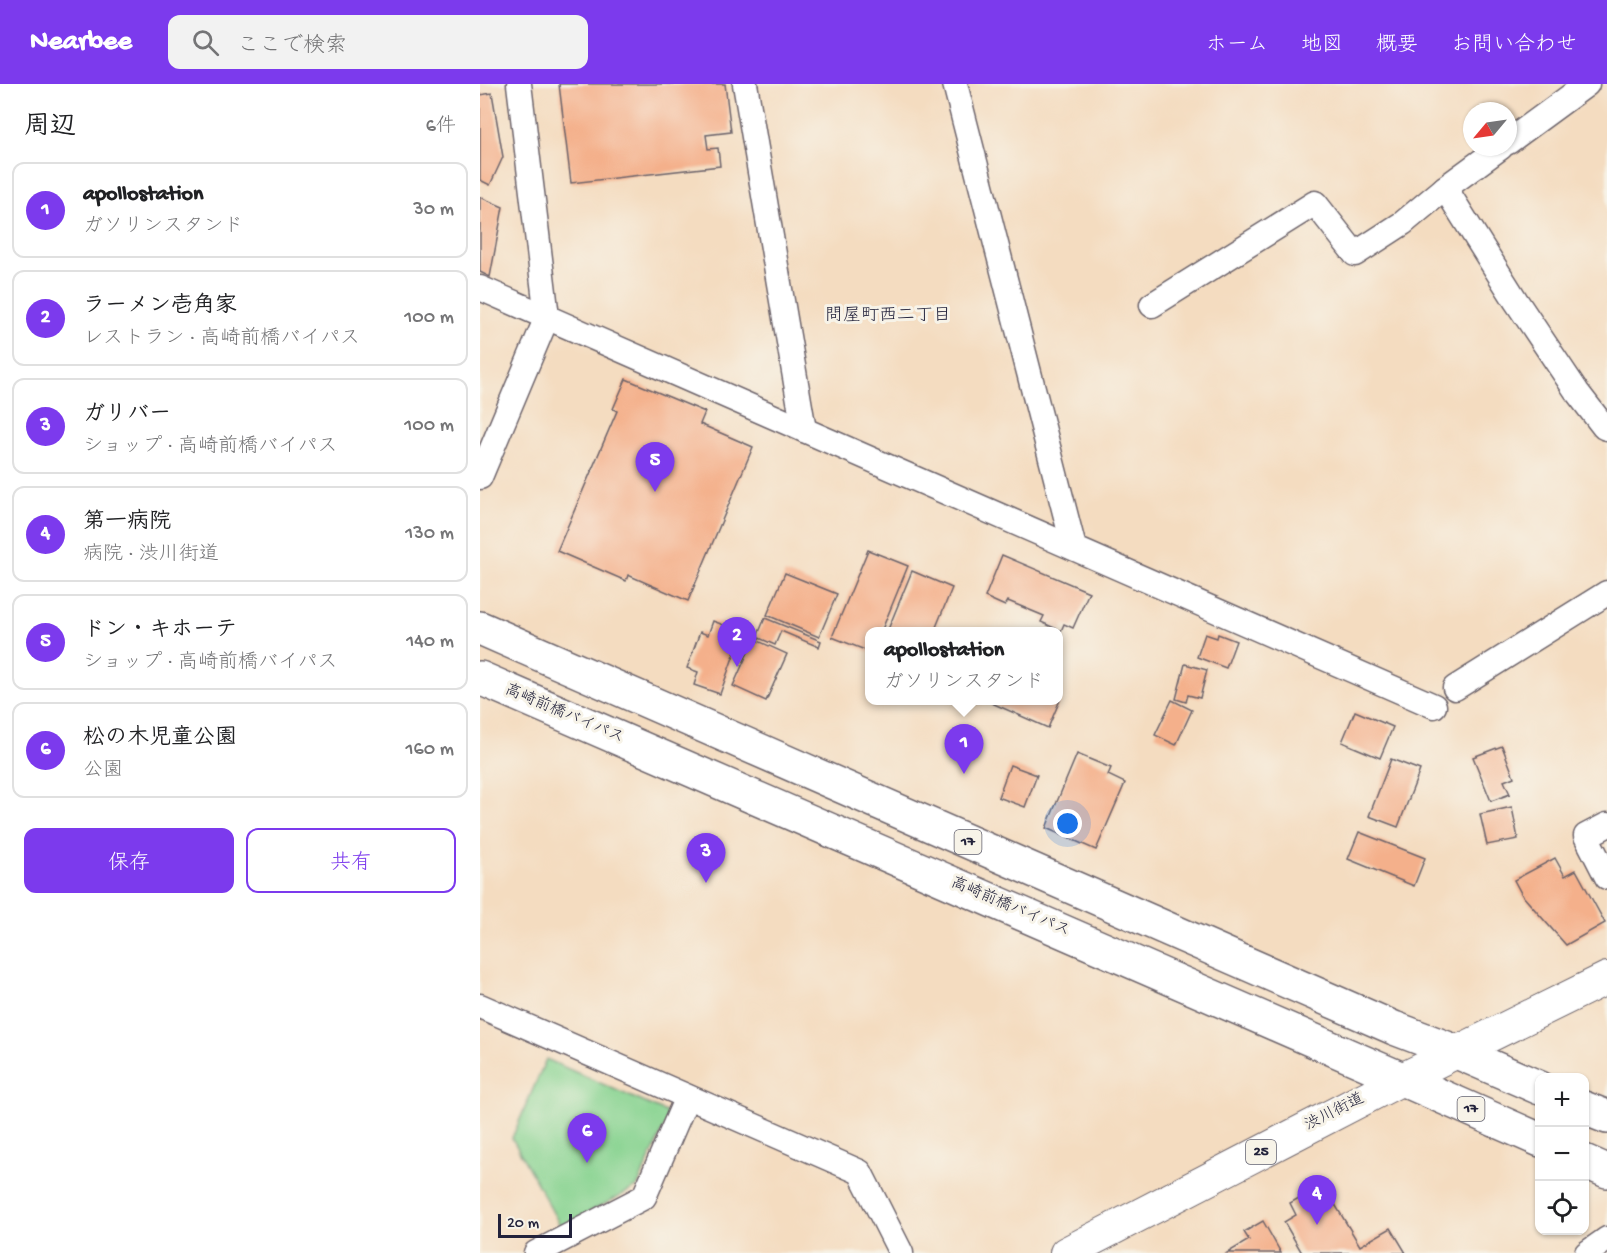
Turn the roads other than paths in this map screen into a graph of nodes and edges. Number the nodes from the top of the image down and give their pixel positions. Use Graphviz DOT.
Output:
graph roads {
  1 [pos="519,84"];
  2 [pos="746,84"];
  3 [pos="954,84"];
  4 [pos="1587,84"];
  5 [pos="1517,135"];
  6 [pos="1489,156"];
  7 [pos="1445,188"];
  8 [pos="480,288"];
  9 [pos="1152,305"];
  10 [pos="547,317"];
  11 [pos="1607,428"];
  12 [pos="804,430"];
  13 [pos="480,477"];
  14 [pos="1074,548"];
  15 [pos="1607,593"];
  16 [pos="480,628"];
  17 [pos="480,678"];
  18 [pos="1455,688"];
  19 [pos="1434,706"];
  20 [pos="1607,825"];
  21 [pos="1607,877"];
  22 [pos="1607,978"];
  23 [pos="480,1006"];
  24 [pos="1457,1052"];
  25 [pos="1402,1079"];
  26 [pos="1535,1086"];
  27 [pos="687,1097"];
  28 [pos="1589,1109"];
  29 [pos="1607,1117"];
  30 [pos="1535,1138"];
  31 [pos="1589,1163"];
  32 [pos="1607,1171"];
  33 [pos="1607,1239"];
  34 [pos="537,1253"];
  35 [pos="901,1253"];
  36 [pos="1066,1253"];
  37 [pos="1587,1253"];
  1 -- 10 [label="street"];
  2 -- 12 [label="street"];
  3 -- 14 [label="street"];
  4 -- 5 [label="street"];
  6 -- 7 [label="street"];
  7 -- 9 [label="street"];
  7 -- 11 [label="street"];
  8 -- 10 [label="street"];
  10 -- 12 [label="street"];
  10 -- 13 [label="street"];
  12 -- 14 [label="street"];
  14 -- 19 [label="street"];
  15 -- 18 [label="street"];
  16 -- 24 [label="highway, 17"];
  17 -- 25 [label="highway, 高崎前橋バイパス / 17"];
  20 -- 21 [label="street"];
  22 -- 24 [label="main road, 渋川街道 / 25"];
  23 -- 27 [label="street"];
  24 -- 25 [label="main road, 渋川街道 / 25"];
  24 -- 26 [label="highway, 17"];
  25 -- 30 [label="highway, 高崎前橋バイパス / 17"];
  25 -- 36 [label="main road, 渋川街道 / 25"];
  27 -- 34 [label="street"];
  27 -- 35 [label="street"];
  28 -- 29 [label="highway"];
  31 -- 32 [label="highway"];
  33 -- 37 [label="street"];
}
